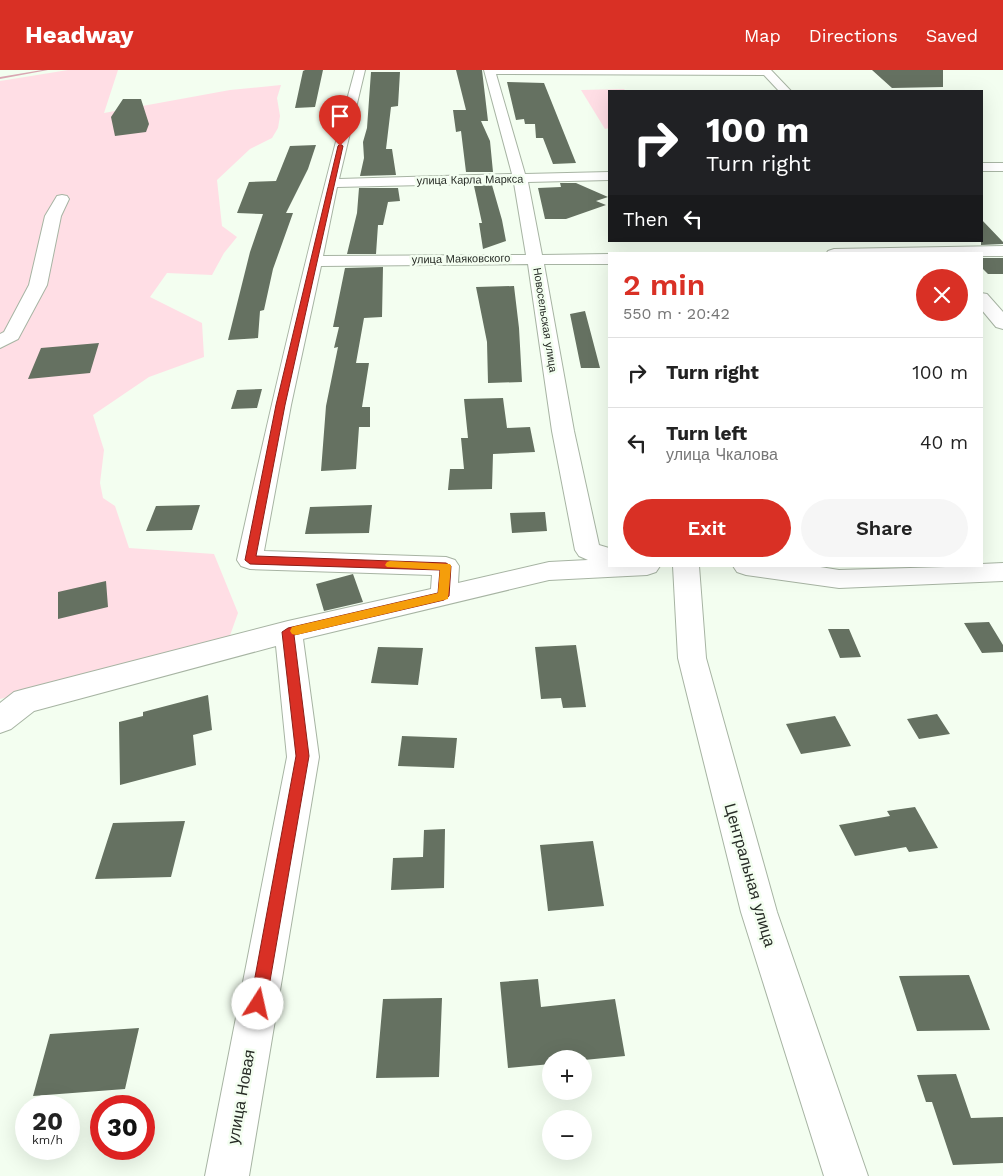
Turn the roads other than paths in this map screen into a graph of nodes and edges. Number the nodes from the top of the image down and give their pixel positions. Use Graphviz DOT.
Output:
graph roads {
  1 [pos="360,70"];
  2 [pos="490,71"];
  3 [pos="765,71"];
  4 [pos="784,90"];
  5 [pos="983,167"];
  6 [pos="1003,167"];
  7 [pos="608,176"];
  8 [pos="520,179"];
  9 [pos="331,182"];
  10 [pos="62,199"];
  11 [pos="937,249"];
  12 [pos="1003,251"];
  13 [pos="875,252"];
  14 [pos="535,259"];
  15 [pos="608,259"];
  16 [pos="314,261"];
  17 [pos="983,300"];
  18 [pos="1003,323"];
  19 [pos="0,342"];
  20 [pos="608,558"];
  21 [pos="639,567"];
  22 [pos="686,567"];
  23 [pos="753,567"];
  24 [pos="1003,572"];
  25 [pos="444,596"];
  26 [pos="288,632"];
  27 [pos="0,720"];
  28 [pos="227,1176"];
  29 [pos="846,1176"];
  1 -- 9 [label="street"];
  2 -- 3 [label="street"];
  2 -- 8 [label="street, Новосельская улица"];
  3 -- 4 [label="street"];
  5 -- 6 [label="street"];
  7 -- 8 [label="street, улица Карла Маркса"];
  8 -- 9 [label="street, улица Карла Маркса"];
  8 -- 14 [label="street, Новосельская улица"];
  9 -- 16 [label="street"];
  10 -- 19 [label="street"];
  11 -- 12 [label="street"];
  11 -- 13 [label="street"];
  14 -- 15 [label="street, улица Маяковского"];
  14 -- 16 [label="street, улица Маяковского"];
  14 -- 20 [label="street, Новосельская улица"];
  16 -- 25 [label="street"];
  17 -- 18 [label="street"];
  21 -- 25 [label="street"];
  22 -- 29 [label="street, Центральная улица"];
  23 -- 24 [label="street"];
  25 -- 26 [label="street"];
  26 -- 27 [label="street"];
  26 -- 28 [label="street, улица Новая"];
}
